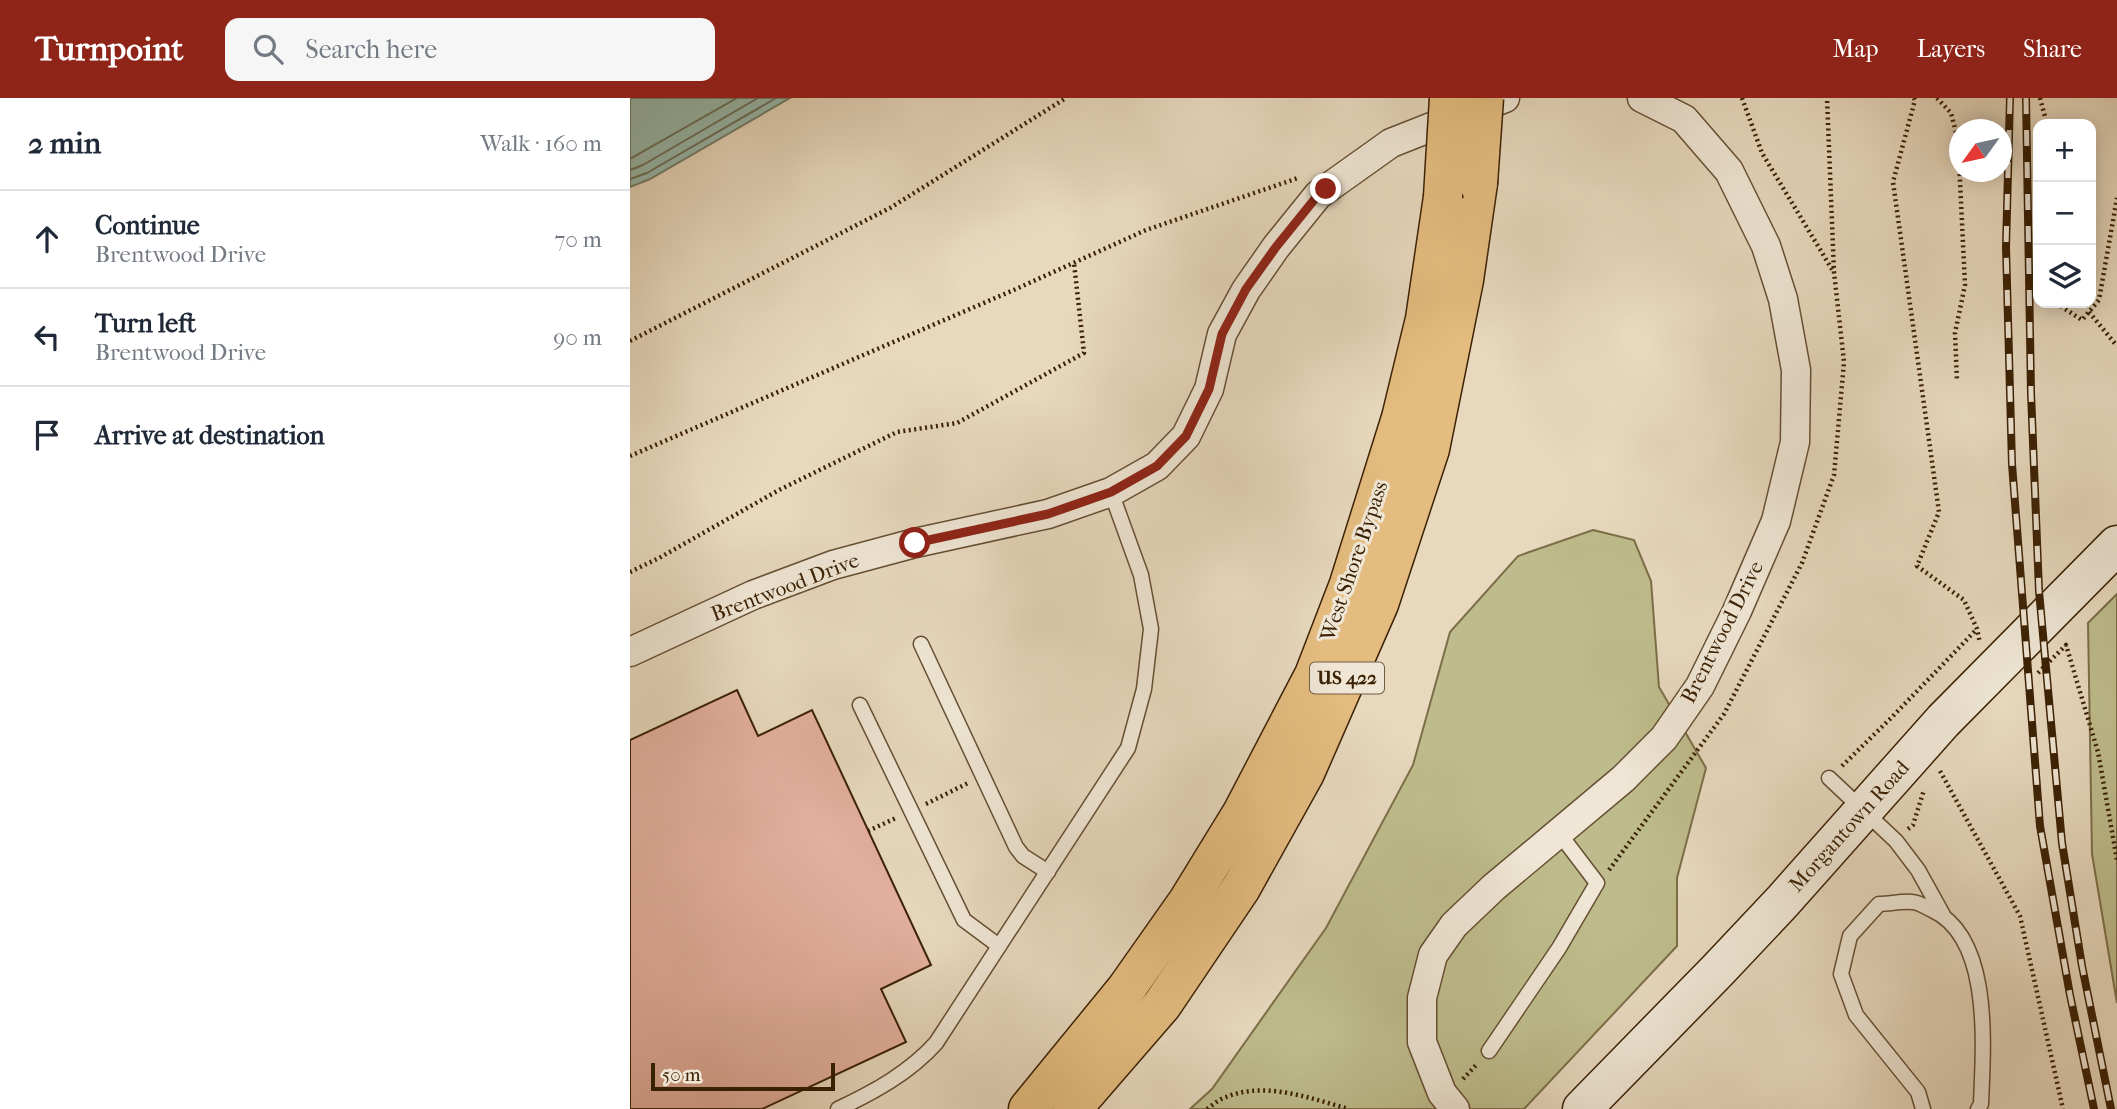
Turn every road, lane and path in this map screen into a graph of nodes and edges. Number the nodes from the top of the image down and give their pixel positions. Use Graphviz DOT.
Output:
graph roads {
  1 [pos="1066,98"];
  2 [pos="1449,98"];
  3 [pos="1484,98"];
  4 [pos="1505,98"];
  5 [pos="1642,98"];
  6 [pos="1742,98"];
  7 [pos="1914,98"];
  8 [pos="1937,98"];
  9 [pos="2040,98"];
  10 [pos="2046,119"];
  11 [pos="1326,189"];
  12 [pos="2117,198"];
  13 [pos="1074,263"];
  14 [pos="1834,272"];
  15 [pos="2064,308"];
  16 [pos="2088,312"];
  17 [pos="630,341"];
  18 [pos="2117,346"];
  19 [pos="1958,381"];
  20 [pos="630,456"];
  21 [pos="1111,492"];
  22 [pos="2117,545"];
  23 [pos="630,572"];
  24 [pos="1977,629"];
  25 [pos="921,644"];
  26 [pos="630,652"];
  27 [pos="1987,674"];
  28 [pos="2034,677"];
  29 [pos="860,705"];
  30 [pos="1829,778"];
  31 [pos="1933,779"];
  32 [pos="1926,786"];
  33 [pos="1862,811"];
  34 [pos="1559,833"];
  35 [pos="1896,841"];
  36 [pos="2117,860"];
  37 [pos="1048,872"];
  38 [pos="1943,915"];
  39 [pos="999,946"];
  40 [pos="1489,1051"];
  41 [pos="838,1109"];
  42 [pos="1028,1109"];
  43 [pos="1072,1109"];
  44 [pos="1207,1109"];
  45 [pos="1349,1109"];
  46 [pos="1455,1109"];
  47 [pos="1582,1109"];
  48 [pos="1923,1109"];
  49 [pos="1978,1109"];
  50 [pos="2063,1109"];
  1 -- 17 [label="path"];
  2 -- 42 [label="highway, West Shore Bypass / US 422, bridge"];
  3 -- 43 [label="highway, West Shore Bypass / US 422, bridge"];
  4 -- 11 [label="street, Brentwood Drive"];
  5 -- 34 [label="street, Brentwood Drive"];
  6 -- 14 [label="path"];
  7 -- 24 [label="path"];
  8 -- 19 [label="path"];
  9 -- 10 [label="path"];
  11 -- 13 [label="path"];
  11 -- 21 [label="street, Brentwood Drive"];
  12 -- 16 [label="path"];
  13 -- 20 [label="path"];
  13 -- 23 [label="path"];
  15 -- 16 [label="path"];
  16 -- 18 [label="path"];
  21 -- 26 [label="street, Brentwood Drive"];
  21 -- 37 [label="lane"];
  22 -- 27 [label="main road, Morgantown Road"];
  24 -- 27 [label="path"];
  24 -- 30 [label="path"];
  25 -- 37 [label="lane"];
  27 -- 33 [label="main road, Morgantown Road"];
  28 -- 36 [label="path"];
  29 -- 39 [label="lane"];
  30 -- 33 [label="lane"];
  31 -- 50 [label="path"];
  32 -- 35 [label="path"];
  33 -- 35 [label="lane"];
  33 -- 47 [label="main road, Morgantown Road"];
  34 -- 40 [label="lane"];
  34 -- 46 [label="street, Brentwood Drive"];
  35 -- 38 [label="lane"];
  37 -- 39 [label="lane"];
  38 -- 48 [label="lane"];
  38 -- 49 [label="lane"];
  39 -- 41 [label="lane"];
  44 -- 45 [label="path"];
}
